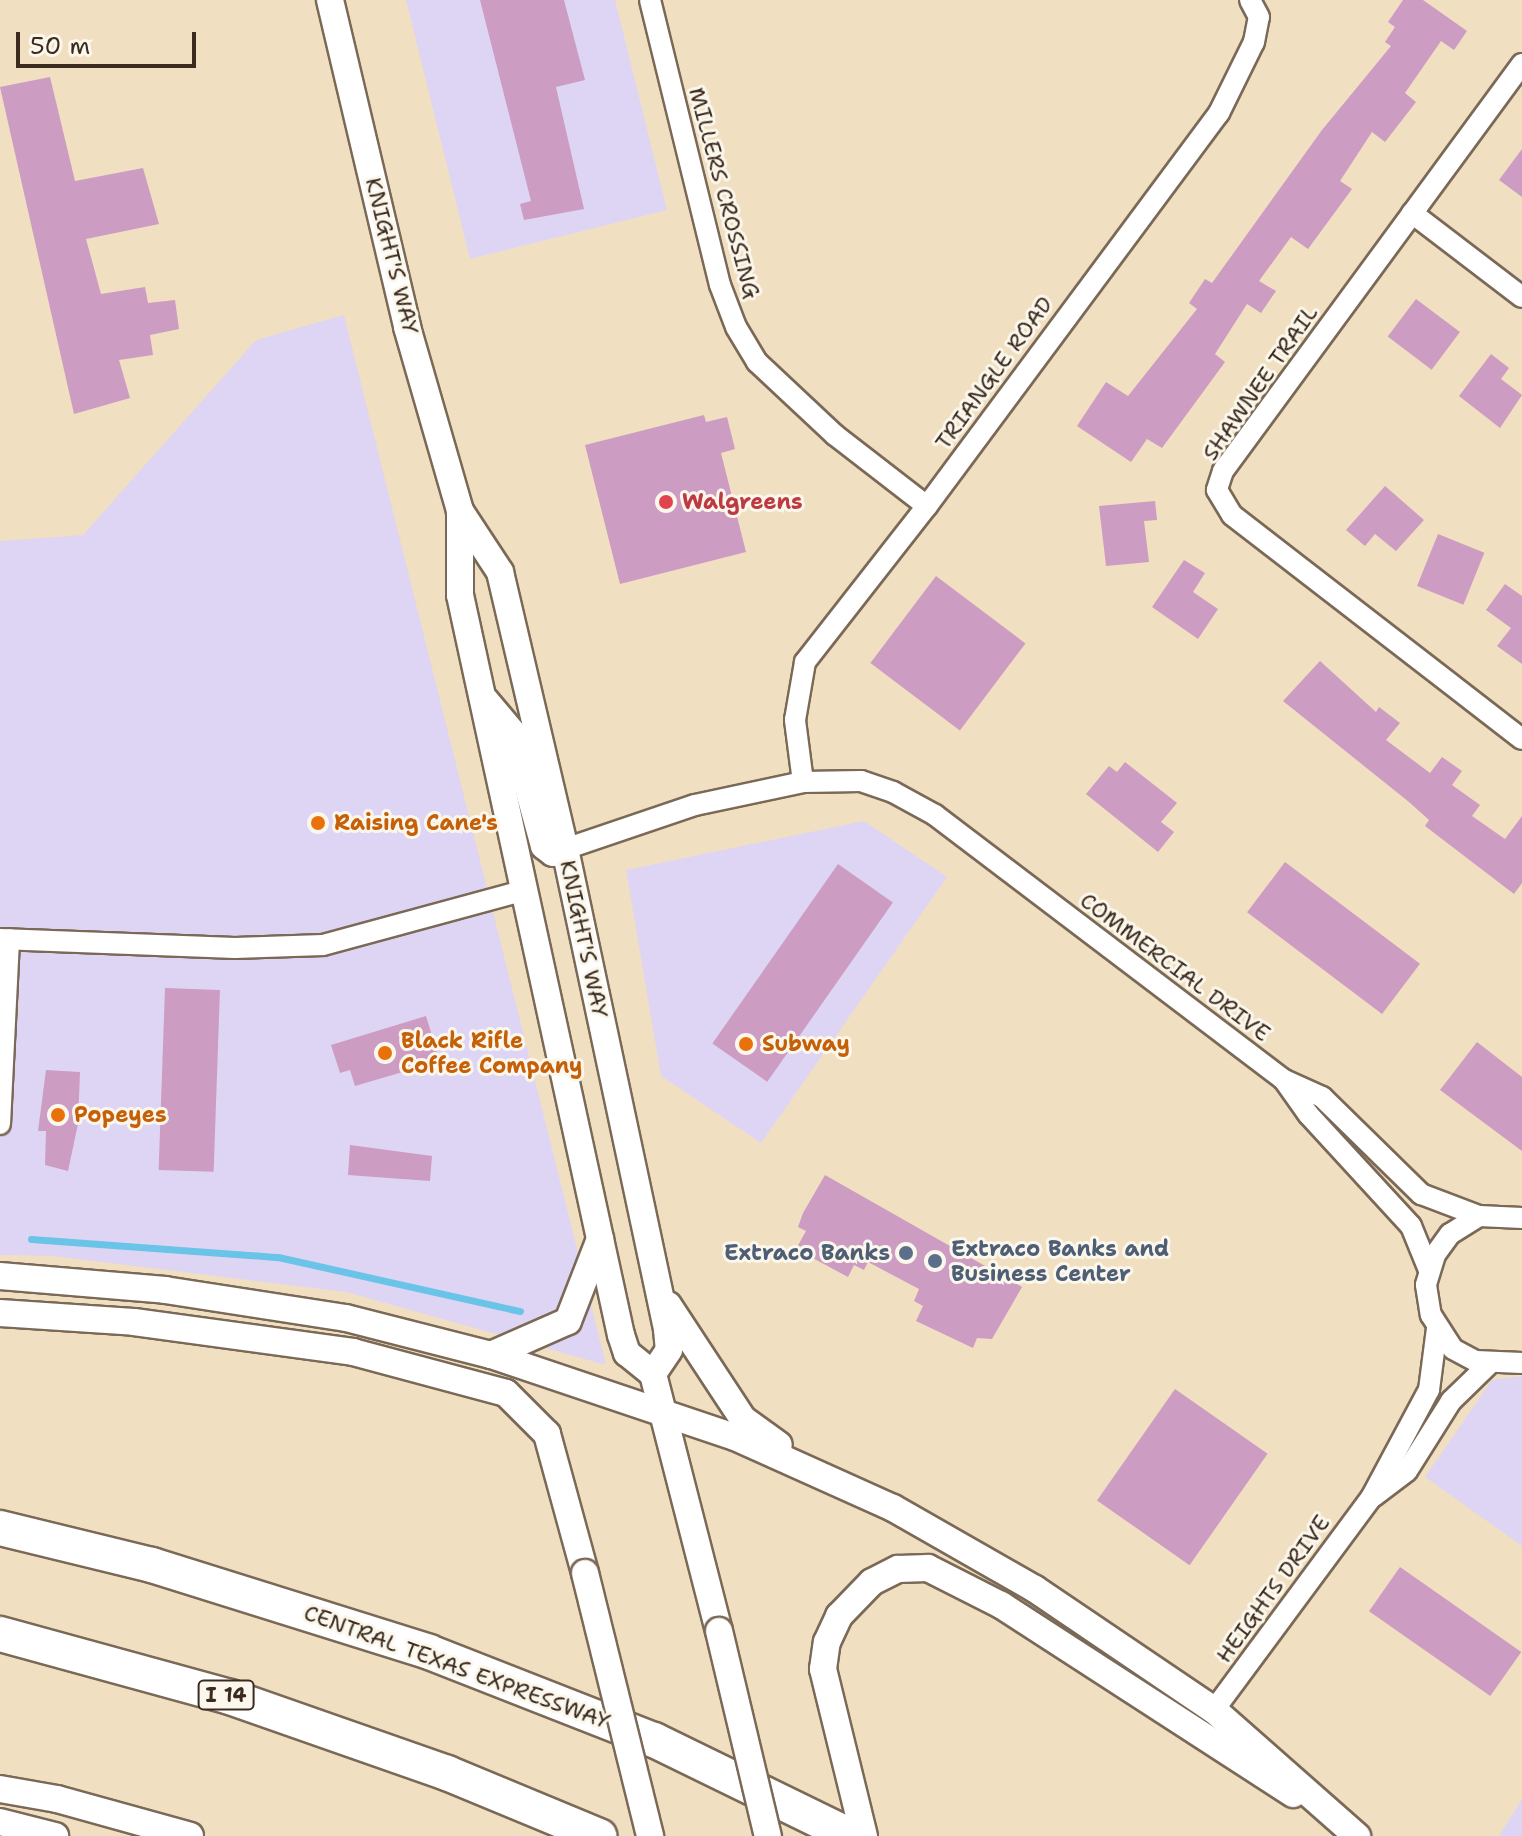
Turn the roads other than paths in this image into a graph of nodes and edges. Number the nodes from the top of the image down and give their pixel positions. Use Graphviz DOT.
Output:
graph roads {
  1 [pos="330,0"];
  2 [pos="650,0"];
  3 [pos="1250,0"];
  4 [pos="1522,64"];
  5 [pos="1412,213"];
  6 [pos="1522,297"];
  7 [pos="927,506"];
  8 [pos="460,511"];
  9 [pos="481,695"];
  10 [pos="1522,739"];
  11 [pos="803,782"];
  12 [pos="565,849"];
  13 [pos="525,890"];
  14 [pos="4,939"];
  15 [pos="1284,1080"];
  16 [pos="0,1124"];
  17 [pos="1479,1216"];
  18 [pos="1520,1216"];
  19 [pos="601,1236"];
  20 [pos="1429,1270"];
  21 [pos="0,1276"];
  22 [pos="658,1286"];
  23 [pos="0,1313"];
  24 [pos="1437,1328"];
  25 [pos="491,1355"];
  26 [pos="1522,1363"];
  27 [pos="1489,1364"];
  28 [pos="653,1374"];
  29 [pos="662,1409"];
  30 [pos="814,1471"];
  31 [pos="1371,1498"];
  32 [pos="0,1528"];
  33 [pos="0,1634"];
  34 [pos="1214,1710"];
  35 [pos="0,1789"];
  36 [pos="0,1822"];
  37 [pos="1353,1832"];
  38 [pos="55,1836"];
  39 [pos="190,1836"];
  40 [pos="599,1836"];
  41 [pos="650,1836"];
  42 [pos="768,1836"];
  43 [pos="851,1836"];
  44 [pos="864,1836"];
  1 -- 8 [label="main road, KNIGHT'S WAY"];
  2 -- 7 [label="street, MILLERS CROSSING"];
  3 -- 7 [label="street, TRIANGLE ROAD"];
  4 -- 5 [label="street, SHAWNEE TRAIL"];
  5 -- 6 [label="street"];
  5 -- 10 [label="street, SHAWNEE TRAIL"];
  7 -- 11 [label="street, TRIANGLE ROAD"];
  8 -- 9 [label="main road, KNIGHT'S WAY"];
  8 -- 12 [label="main road, KNIGHT'S WAY"];
  9 -- 12 [label="main road"];
  9 -- 13 [label="main road, KNIGHT'S WAY"];
  11 -- 12 [label="street, COMMERCIAL DRIVE"];
  11 -- 15 [label="street, COMMERCIAL DRIVE"];
  12 -- 22 [label="main road, KNIGHT'S WAY"];
  13 -- 14 [label="street"];
  13 -- 19 [label="main road, KNIGHT'S WAY"];
  14 -- 16 [label="street"];
  15 -- 17 [label="street"];
  15 -- 20 [label="street"];
  17 -- 18 [label="street"];
  17 -- 20 [label="street"];
  19 -- 25 [label="main road"];
  19 -- 28 [label="main road, KNIGHT'S WAY"];
  20 -- 24 [label="street"];
  21 -- 25 [label="main road"];
  22 -- 28 [label="main road, KNIGHT'S WAY"];
  22 -- 30 [label="main road"];
  23 -- 41 [label="main road, bridge"];
  24 -- 27 [label="street"];
  24 -- 31 [label="street"];
  25 -- 29 [label="main road"];
  26 -- 27 [label="street"];
  27 -- 31 [label="street"];
  28 -- 29 [label="main road"];
  29 -- 30 [label="main road"];
  29 -- 42 [label="main road, bridge"];
  30 -- 34 [label="main road"];
  31 -- 34 [label="street, HEIGHTS DRIVE"];
  32 -- 43 [label="highway, CENTRAL TEXAS EXPRESSWAY"];
  33 -- 40 [label="highway, I 14"];
  34 -- 37 [label="main road"];
  35 -- 39 [label="main road"];
  36 -- 38 [label="main road"];
  37 -- 44 [label="main road"];
}
